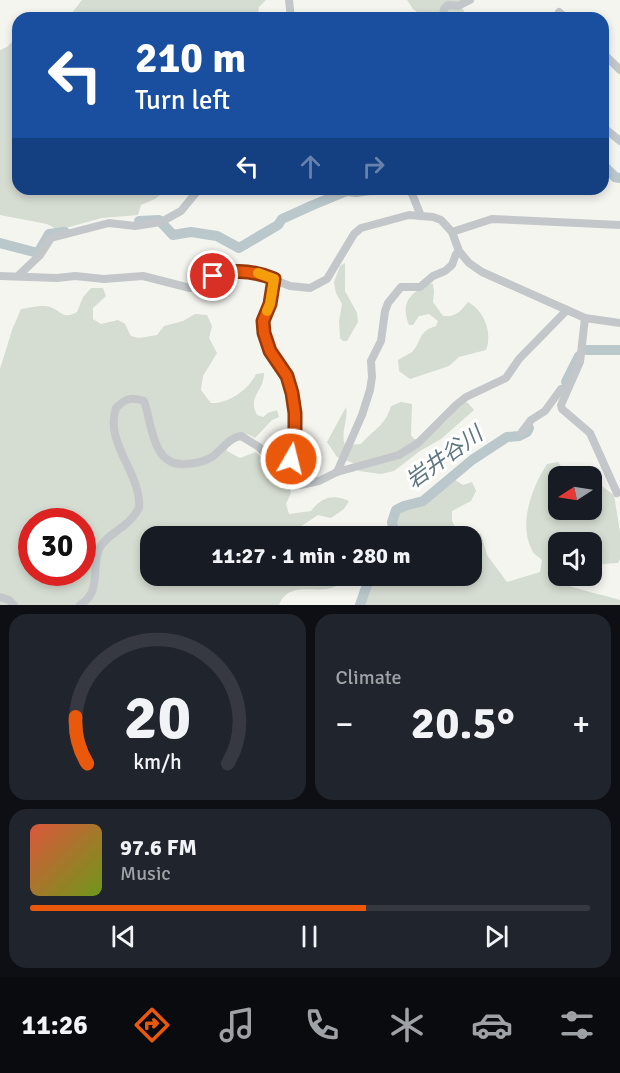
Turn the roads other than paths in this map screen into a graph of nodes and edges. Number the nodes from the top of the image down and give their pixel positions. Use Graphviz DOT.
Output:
graph roads {
  1 [pos="470,0"];
  2 [pos="443,12"];
  3 [pos="609,59"];
  4 [pos="620,70"];
  5 [pos="194,195"];
  6 [pos="412,195"];
  7 [pos="421,216"];
  8 [pos="620,225"];
  9 [pos="452,232"];
  10 [pos="459,251"];
  11 [pos="19,275"];
  12 [pos="0,276"];
  13 [pos="274,279"];
  14 [pos="567,310"];
  15 [pos="585,318"];
  16 [pos="620,323"];
  17 [pos="568,388"];
  18 [pos="522,432"];
  19 [pos="337,472"];
  20 [pos="308,483"];
  21 [pos="617,493"];
  22 [pos="0,597"];
  23 [pos="14,605"];
  24 [pos="80,605"];
  1 -- 2 [label="street"];
  3 -- 4 [label="street"];
  5 -- 11 [label="street"];
  6 -- 7 [label="street"];
  7 -- 9 [label="street"];
  7 -- 13 [label="street"];
  8 -- 9 [label="street"];
  9 -- 10 [label="street"];
  10 -- 14 [label="street"];
  10 -- 19 [label="street"];
  11 -- 12 [label="street"];
  11 -- 13 [label="street"];
  13 -- 20 [label="street"];
  14 -- 15 [label="street"];
  14 -- 19 [label="street"];
  15 -- 16 [label="street"];
  15 -- 17 [label="street"];
  17 -- 18 [label="street"];
  17 -- 21 [label="street"];
  19 -- 20 [label="street"];
  20 -- 24 [label="street"];
  22 -- 23 [label="street"];
}
